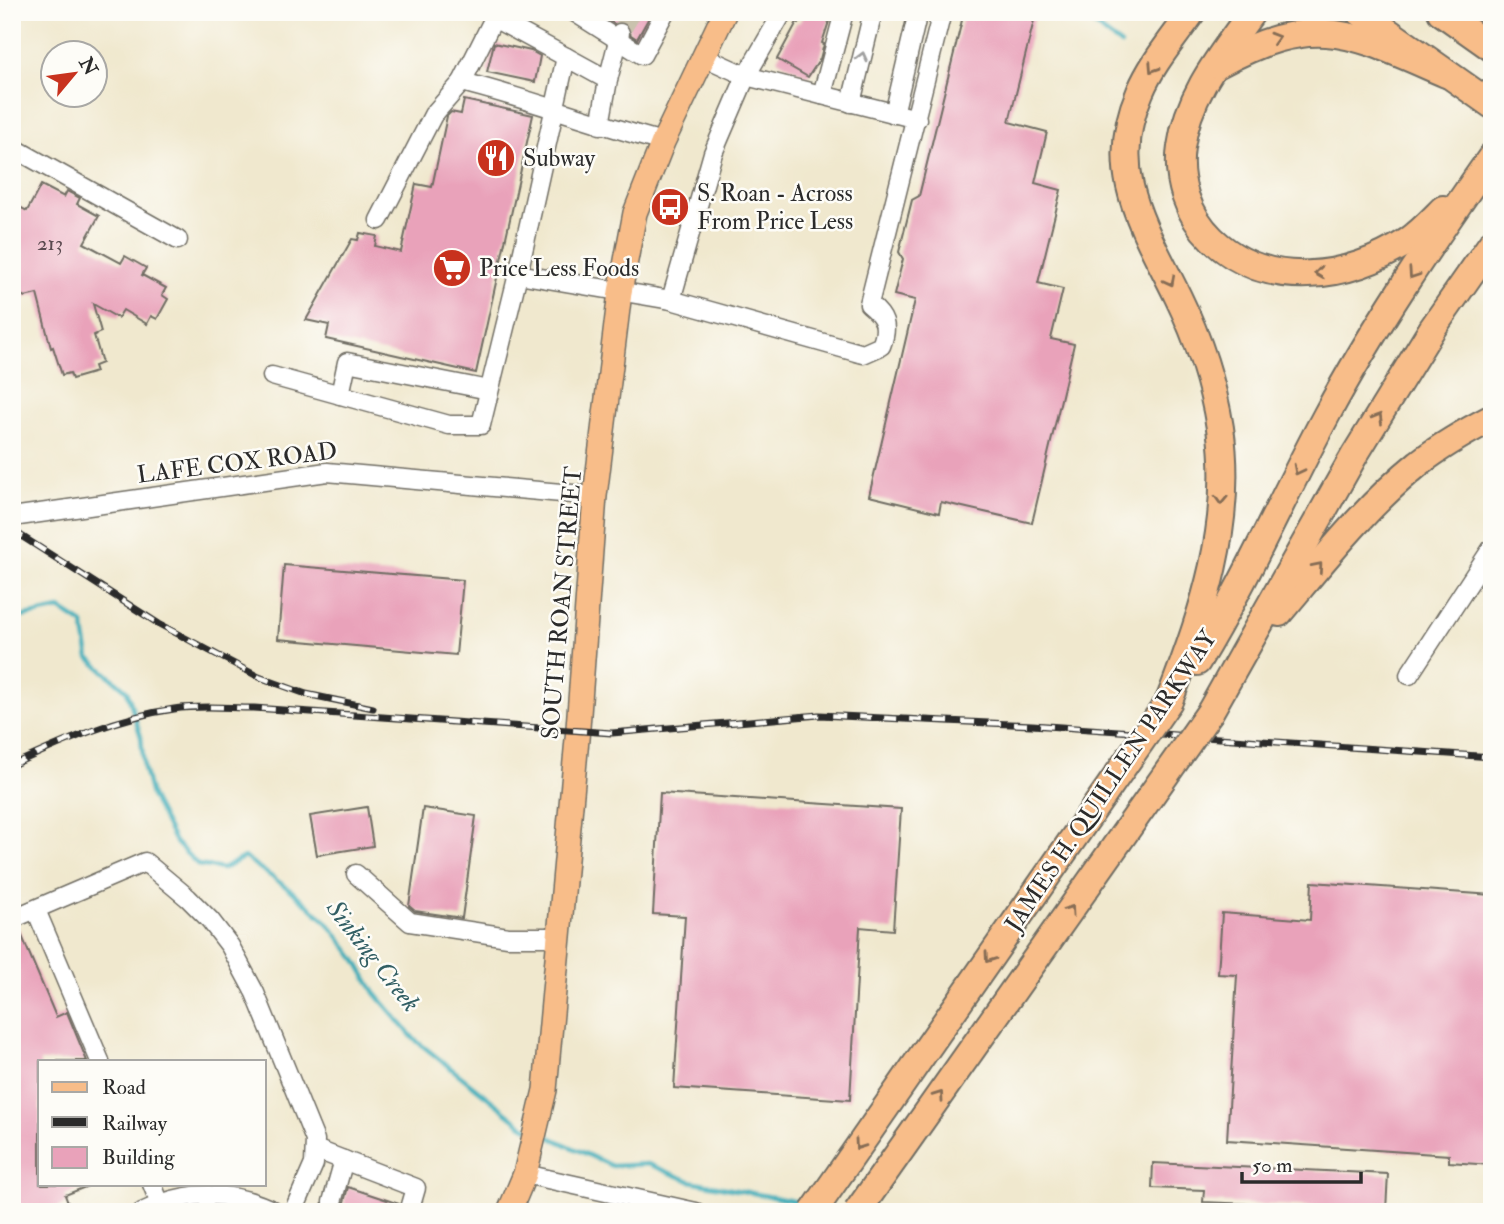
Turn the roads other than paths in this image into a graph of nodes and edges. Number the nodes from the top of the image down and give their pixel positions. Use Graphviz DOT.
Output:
graph roads {
  1 [pos="665,12"];
  2 [pos="725,12"];
  3 [pos="783,12"];
  4 [pos="844,12"];
  5 [pos="873,12"];
  6 [pos="918,12"];
  7 [pos="942,12"];
  8 [pos="1252,12"];
  9 [pos="1360,12"];
  10 [pos="1441,12"];
  11 [pos="579,14"];
  12 [pos="1188,16"];
  13 [pos="620,36"];
  14 [pos="1492,48"];
  15 [pos="702,56"];
  16 [pos="566,57"];
  17 [pos="1213,67"];
  18 [pos="1446,74"];
  19 [pos="746,76"];
  20 [pos="608,80"];
  21 [pos="463,82"];
  22 [pos="822,95"];
  23 [pos="851,103"];
  24 [pos="1492,105"];
  25 [pos="555,110"];
  26 [pos="894,114"];
  27 [pos="917,119"];
  28 [pos="600,125"];
  29 [pos="663,142"];
  30 [pos="12,148"];
  31 [pos="1485,166"];
  32 [pos="379,220"];
  33 [pos="178,240"];
  34 [pos="1492,243"];
  35 [pos="518,274"];
  36 [pos="620,292"];
  37 [pos="671,300"];
  38 [pos="272,376"];
  39 [pos="489,390"];
  40 [pos="340,395"];
  41 [pos="1492,418"];
  42 [pos="595,496"];
  43 [pos="12,517"];
  44 [pos="1492,548"];
  45 [pos="1241,656"];
  46 [pos="1409,675"];
  47 [pos="1169,701"];
  48 [pos="356,874"];
  49 [pos="36,910"];
  50 [pos="12,919"];
  51 [pos="559,937"];
  52 [pos="100,1060"];
  53 [pos="315,1149"];
  54 [pos="344,1160"];
  55 [pos="528,1164"];
  56 [pos="153,1186"];
  57 [pos="162,1208"];
  58 [pos="142,1212"];
  59 [pos="276,1212"];
  60 [pos="293,1212"];
  61 [pos="334,1212"];
  62 [pos="409,1212"];
  63 [pos="509,1212"];
  64 [pos="696,1212"];
  65 [pos="813,1212"];
  66 [pos="857,1212"];
  1 -- 13 [label="street"];
  2 -- 15 [label="main road, SOUTH ROAN STREET"];
  3 -- 19 [label="street"];
  4 -- 22 [label="street"];
  23 -- 5 [label="street, one-way"];
  6 -- 26 [label="street"];
  7 -- 27 [label="street"];
  8 -- 17 [label="highway"];
  9 -- 18 [label="highway"];
  10 -- 14 [label="highway"];
  11 -- 13 [label="street"];
  12 -- 47 [label="highway, one-way"];
  13 -- 20 [label="street"];
  15 -- 19 [label="street"];
  15 -- 29 [label="main road, SOUTH ROAN STREET"];
  16 -- 20 [label="street"];
  16 -- 21 [label="street"];
  16 -- 25 [label="street"];
  17 -- 18 [label="highway, one-way"];
  31 -- 17 [label="highway, one-way"];
  18 -- 24 [label="highway"];
  19 -- 22 [label="street"];
  19 -- 37 [label="street"];
  20 -- 28 [label="street"];
  21 -- 25 [label="street"];
  21 -- 32 [label="street"];
  22 -- 23 [label="street"];
  23 -- 26 [label="street"];
  25 -- 28 [label="street"];
  25 -- 35 [label="street"];
  26 -- 27 [label="street"];
  27 -- 37 [label="street"];
  28 -- 29 [label="street"];
  29 -- 36 [label="main road, SOUTH ROAN STREET"];
  30 -- 33 [label="street"];
  31 -- 47 [label="highway, JAMES H. QUILLEN PARKWAY, one-way"];
  45 -- 34 [label="highway, JAMES H. QUILLEN PARKWAY, one-way"];
  35 -- 36 [label="street"];
  35 -- 39 [label="street"];
  36 -- 37 [label="street"];
  36 -- 42 [label="main road, SOUTH ROAN STREET"];
  38 -- 40 [label="street"];
  39 -- 40 [label="street"];
  39 -- 40 [label="street"];
  45 -- 41 [label="highway, one-way"];
  42 -- 43 [label="street, LAFE COX ROAD"];
  42 -- 51 [label="main road, SOUTH ROAN STREET"];
  44 -- 46 [label="street"];
  66 -- 45 [label="highway, JAMES H. QUILLEN PARKWAY, one-way, bridge"];
  47 -- 65 [label="highway, JAMES H. QUILLEN PARKWAY, one-way, bridge"];
  48 -- 51 [label="street"];
  49 -- 50 [label="street"];
  49 -- 52 [label="street"];
  49 -- 53 [label="street"];
  51 -- 55 [label="main road, SOUTH ROAN STREET"];
  53 -- 54 [label="street"];
  53 -- 60 [label="street"];
  54 -- 61 [label="street"];
  54 -- 62 [label="street"];
  55 -- 63 [label="main road, SOUTH ROAN STREET"];
  55 -- 64 [label="street"];
  56 -- 57 [label="street"];
  57 -- 58 [label="street"];
  57 -- 59 [label="street"];
}
